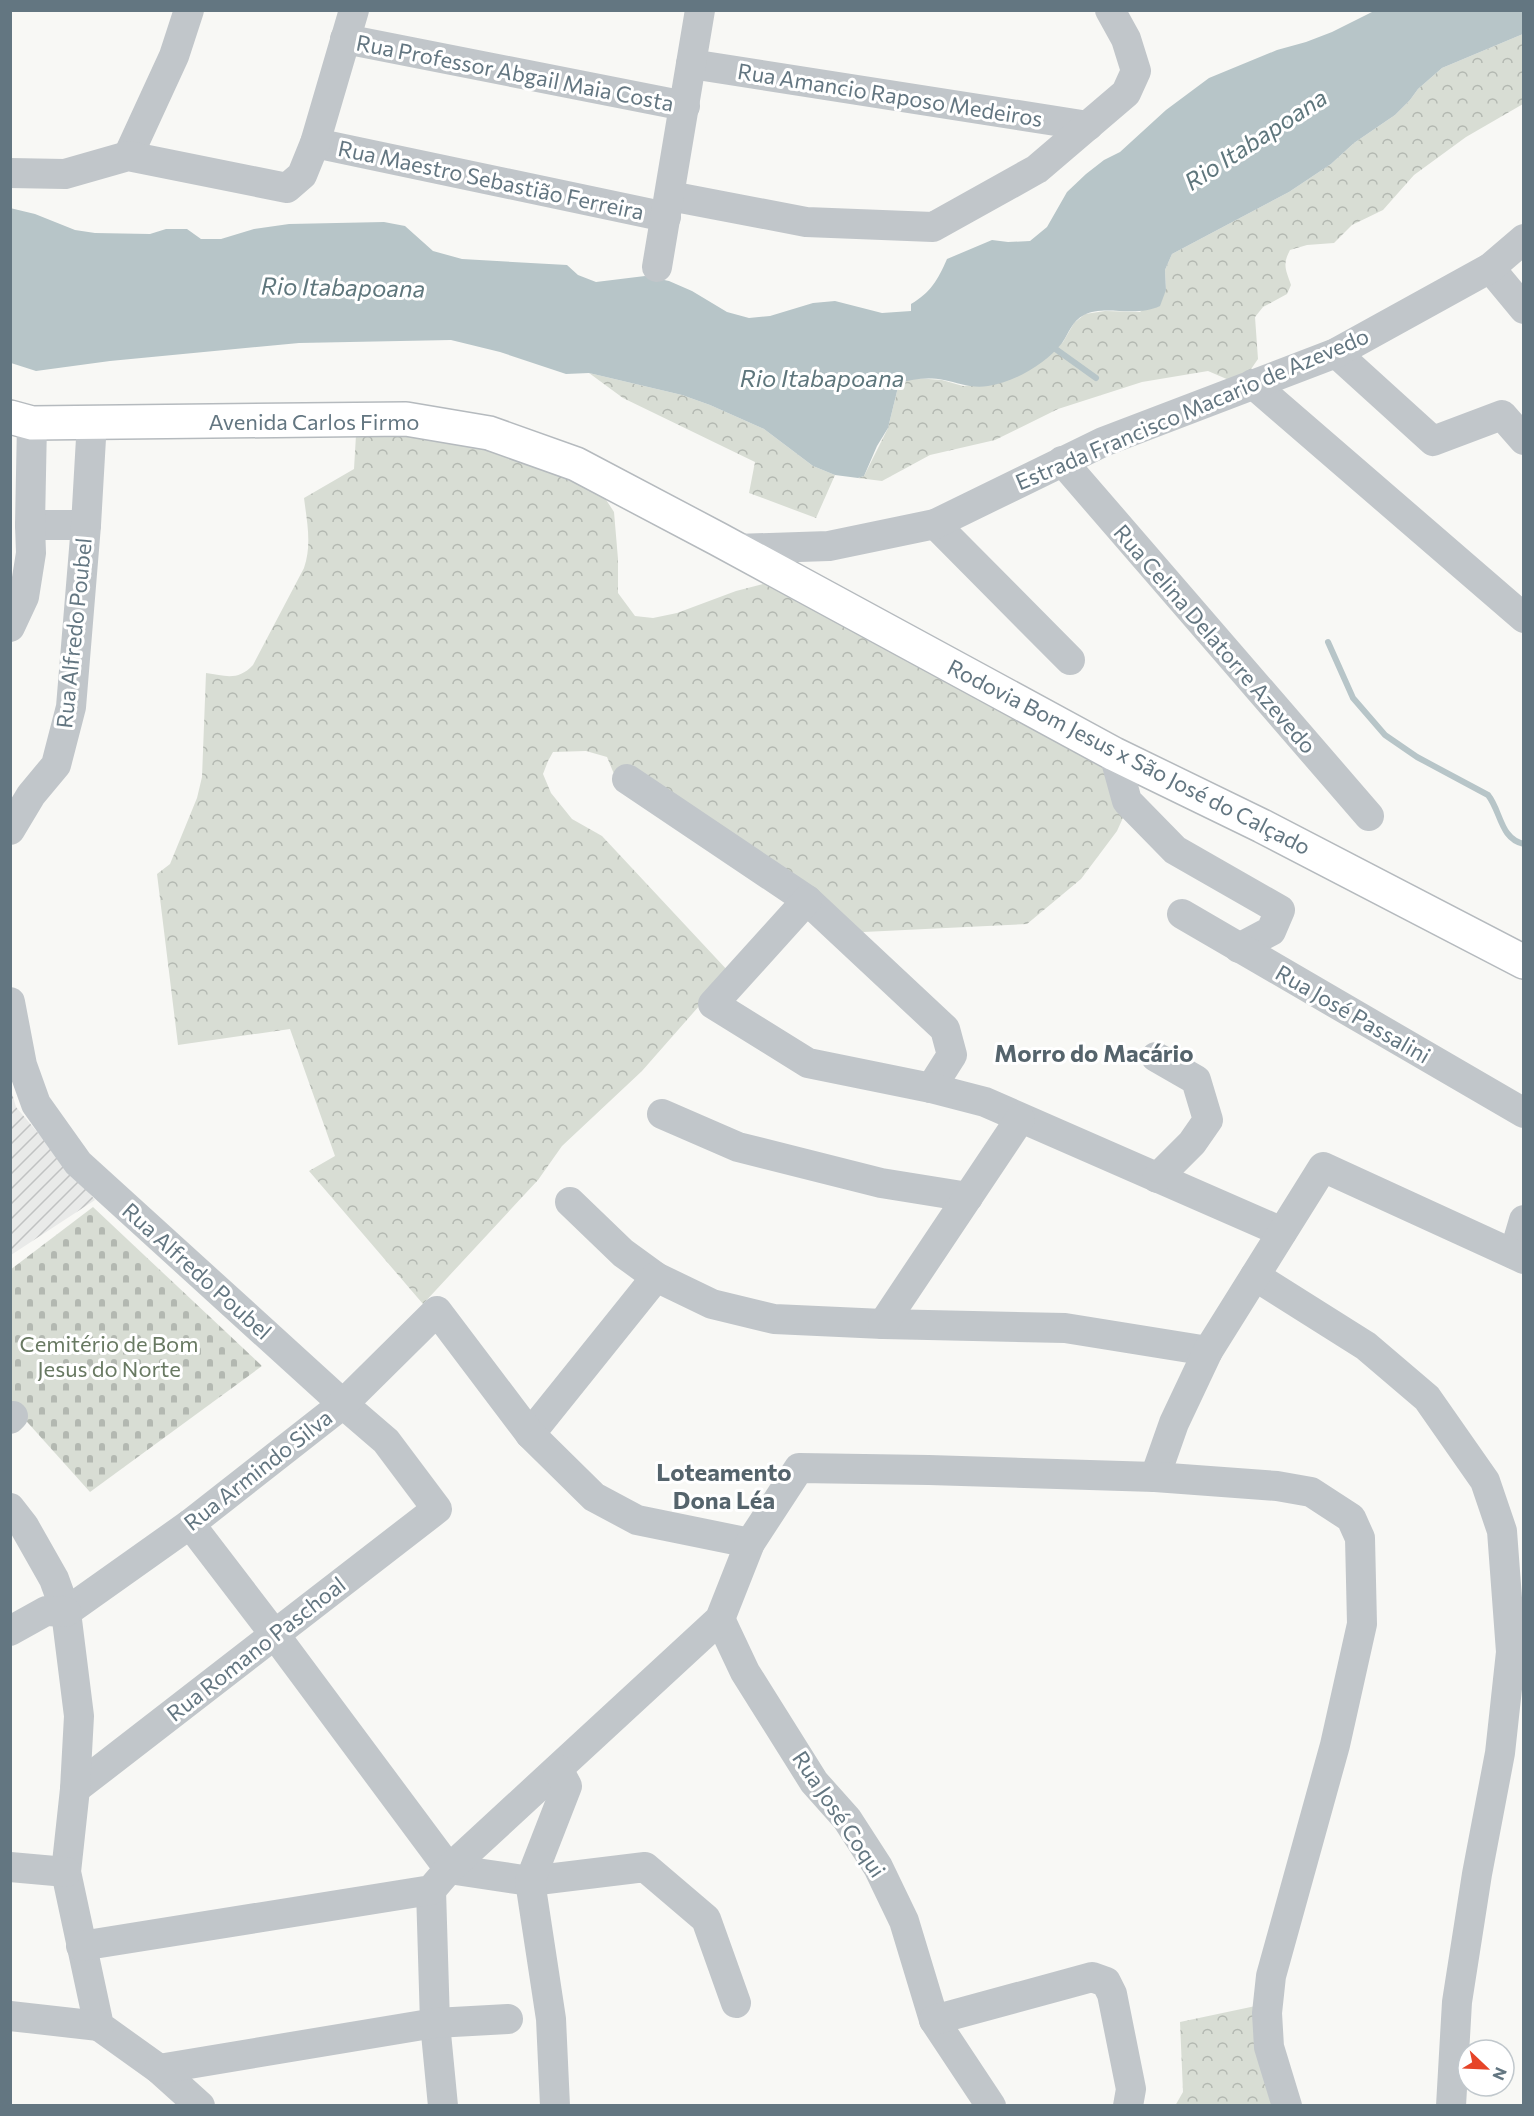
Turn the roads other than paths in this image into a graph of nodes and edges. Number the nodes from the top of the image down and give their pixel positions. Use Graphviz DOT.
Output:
graph roads {
  1 [pos="189,10"];
  2 [pos="354,10"];
  3 [pos="700,10"];
  4 [pos="1119,14"];
  5 [pos="345,39"];
  6 [pos="692,64"];
  7 [pos="685,106"];
  8 [pos="1088,126"];
  9 [pos="315,143"];
  10 [pos="128,156"];
  11 [pos="10,173"];
  12 [pos="668,206"];
  13 [pos="1524,239"];
  14 [pos="657,267"];
  15 [pos="1490,268"];
  16 [pos="1524,309"];
  17 [pos="1336,353"];
  18 [pos="1253,384"];
  19 [pos="21,420"];
  20 [pos="92,421"];
  21 [pos="1524,440"];
  22 [pos="1062,461"];
  23 [pos="935,524"];
  24 [pos="86,525"];
  25 [pos="24,543"];
  26 [pos="736,549"];
  27 [pos="1524,618"];
  28 [pos="10,627"];
  29 [pos="1070,660"];
  30 [pos="1114,754"];
  31 [pos="627,779"];
  32 [pos="1369,816"];
  33 [pos="10,830"];
  34 [pos="807,900"];
  35 [pos="1182,914"];
  36 [pos="1239,948"];
  37 [pos="1524,962"];
  38 [pos="10,1002"];
  39 [pos="11,1006"];
  40 [pos="1156,1057"];
  41 [pos="931,1088"];
  42 [pos="1524,1113"];
  43 [pos="662,1114"];
  44 [pos="1020,1119"];
  45 [pos="1157,1178"];
  46 [pos="968,1197"];
  47 [pos="570,1202"];
  48 [pos="1524,1220"];
  49 [pos="1282,1232"];
  50 [pos="1519,1256"];
  51 [pos="656,1276"];
  52 [pos="1255,1276"];
  53 [pos="883,1324"];
  54 [pos="1208,1351"];
  55 [pos="343,1404"];
  56 [pos="530,1434"];
  57 [pos="1155,1478"];
  58 [pos="10,1508"];
  59 [pos="437,1509"];
  60 [pos="190,1524"];
  61 [pos="750,1543"];
  62 [pos="66,1612"];
  63 [pos="720,1619"];
  64 [pos="10,1631"];
  65 [pos="275,1635"];
  66 [pos="558,1768"];
  67 [pos="75,1789"];
  68 [pos="10,1867"];
  69 [pos="66,1872"];
  70 [pos="440,1879"];
  71 [pos="530,1881"];
  72 [pos="81,1946"];
  73 [pos="736,2003"];
  74 [pos="10,2016"];
  75 [pos="508,2019"];
  76 [pos="934,2020"];
  77 [pos="435,2023"];
  78 [pos="99,2026"];
  79 [pos="159,2069"];
  80 [pos="200,2106"];
  81 [pos="442,2106"];
  82 [pos="555,2106"];
  83 [pos="991,2106"];
  84 [pos="1128,2106"];
  85 [pos="1287,2106"];
  86 [pos="1451,2106"];
  1 -- 10 [label="street"];
  2 -- 5 [label="street"];
  3 -- 6 [label="street"];
  4 -- 8 [label="street, Rua Maestro Sebastião Ferreira"];
  5 -- 7 [label="street, Rua Professor Abgail Maia Costa"];
  5 -- 9 [label="street"];
  6 -- 7 [label="street"];
  6 -- 8 [label="street, Rua Amancio Raposo Medeiros"];
  7 -- 12 [label="street"];
  8 -- 12 [label="street, Rua Maestro Sebastião Ferreira"];
  9 -- 10 [label="street"];
  9 -- 12 [label="street, Rua Maestro Sebastião Ferreira"];
  10 -- 11 [label="street"];
  12 -- 14 [label="street"];
  13 -- 15 [label="street, Estrada Francisco Macario de Azevedo"];
  15 -- 16 [label="street"];
  15 -- 17 [label="street, Estrada Francisco Macario de Azevedo"];
  17 -- 18 [label="street, Estrada Francisco Macario de Azevedo"];
  17 -- 21 [label="street"];
  18 -- 22 [label="street, Estrada Francisco Macario de Azevedo"];
  18 -- 27 [label="street"];
  19 -- 20 [label="main road, Avenida Carlos Firmo"];
  19 -- 25 [label="street"];
  20 -- 24 [label="street, Rua Alfredo Poubel"];
  20 -- 26 [label="main road, Avenida Carlos Firmo"];
  22 -- 23 [label="street, Estrada Francisco Macario de Azevedo"];
  22 -- 32 [label="street, Rua Celina Delatorre Azevedo"];
  23 -- 26 [label="street, Estrada Francisco Macario de Azevedo"];
  23 -- 29 [label="street"];
  24 -- 25 [label="street"];
  24 -- 33 [label="street, Rua Alfredo Poubel"];
  25 -- 28 [label="street"];
  26 -- 30 [label="main road, Rodovia Bom Jesus x São José do Calçado"];
  30 -- 36 [label="street"];
  30 -- 37 [label="main road, Rodovia Bom Jesus x São José do Calçado"];
  31 -- 34 [label="street"];
  34 -- 41 [label="street"];
  34 -- 41 [label="street"];
  35 -- 36 [label="street, Rua José Passalini"];
  36 -- 42 [label="street, Rua José Passalini"];
  38 -- 39 [label="street, Rua Alfredo Poubel"];
  39 -- 55 [label="street, Rua Alfredo Poubel"];
  40 -- 45 [label="street"];
  41 -- 44 [label="street"];
  43 -- 46 [label="street"];
  44 -- 45 [label="street"];
  44 -- 46 [label="street"];
  45 -- 49 [label="street"];
  46 -- 53 [label="street"];
  47 -- 51 [label="street"];
  48 -- 50 [label="street"];
  49 -- 50 [label="street"];
  49 -- 52 [label="street"];
  51 -- 53 [label="street"];
  51 -- 56 [label="street"];
  52 -- 54 [label="street"];
  52 -- 86 [label="street"];
  53 -- 54 [label="street"];
  54 -- 57 [label="street"];
  55 -- 56 [label="street, Rua Armindo Silva"];
  55 -- 59 [label="street, Rua Alfredo Poubel"];
  55 -- 60 [label="street, Rua Armindo Silva"];
  56 -- 61 [label="street"];
  57 -- 61 [label="street"];
  57 -- 85 [label="street"];
  58 -- 62 [label="street"];
  59 -- 65 [label="street, Rua Romano Paschoal"];
  60 -- 62 [label="street, Rua Armindo Silva"];
  60 -- 65 [label="street"];
  61 -- 63 [label="street"];
  62 -- 64 [label="street"];
  62 -- 67 [label="street"];
  63 -- 66 [label="street"];
  63 -- 76 [label="street, Rua José Coqui"];
  65 -- 67 [label="street, Rua Romano Paschoal"];
  65 -- 70 [label="street"];
  66 -- 70 [label="street"];
  66 -- 71 [label="street"];
  67 -- 69 [label="street"];
  68 -- 69 [label="street"];
  69 -- 72 [label="street"];
  70 -- 71 [label="street"];
  70 -- 72 [label="street"];
  70 -- 77 [label="street"];
  71 -- 73 [label="street"];
  71 -- 82 [label="street"];
  72 -- 78 [label="street"];
  74 -- 78 [label="street"];
  75 -- 77 [label="street"];
  76 -- 83 [label="street, Rua José Coqui"];
  76 -- 84 [label="street"];
  77 -- 79 [label="street"];
  77 -- 81 [label="street"];
  78 -- 79 [label="street"];
  79 -- 80 [label="street"];
}
